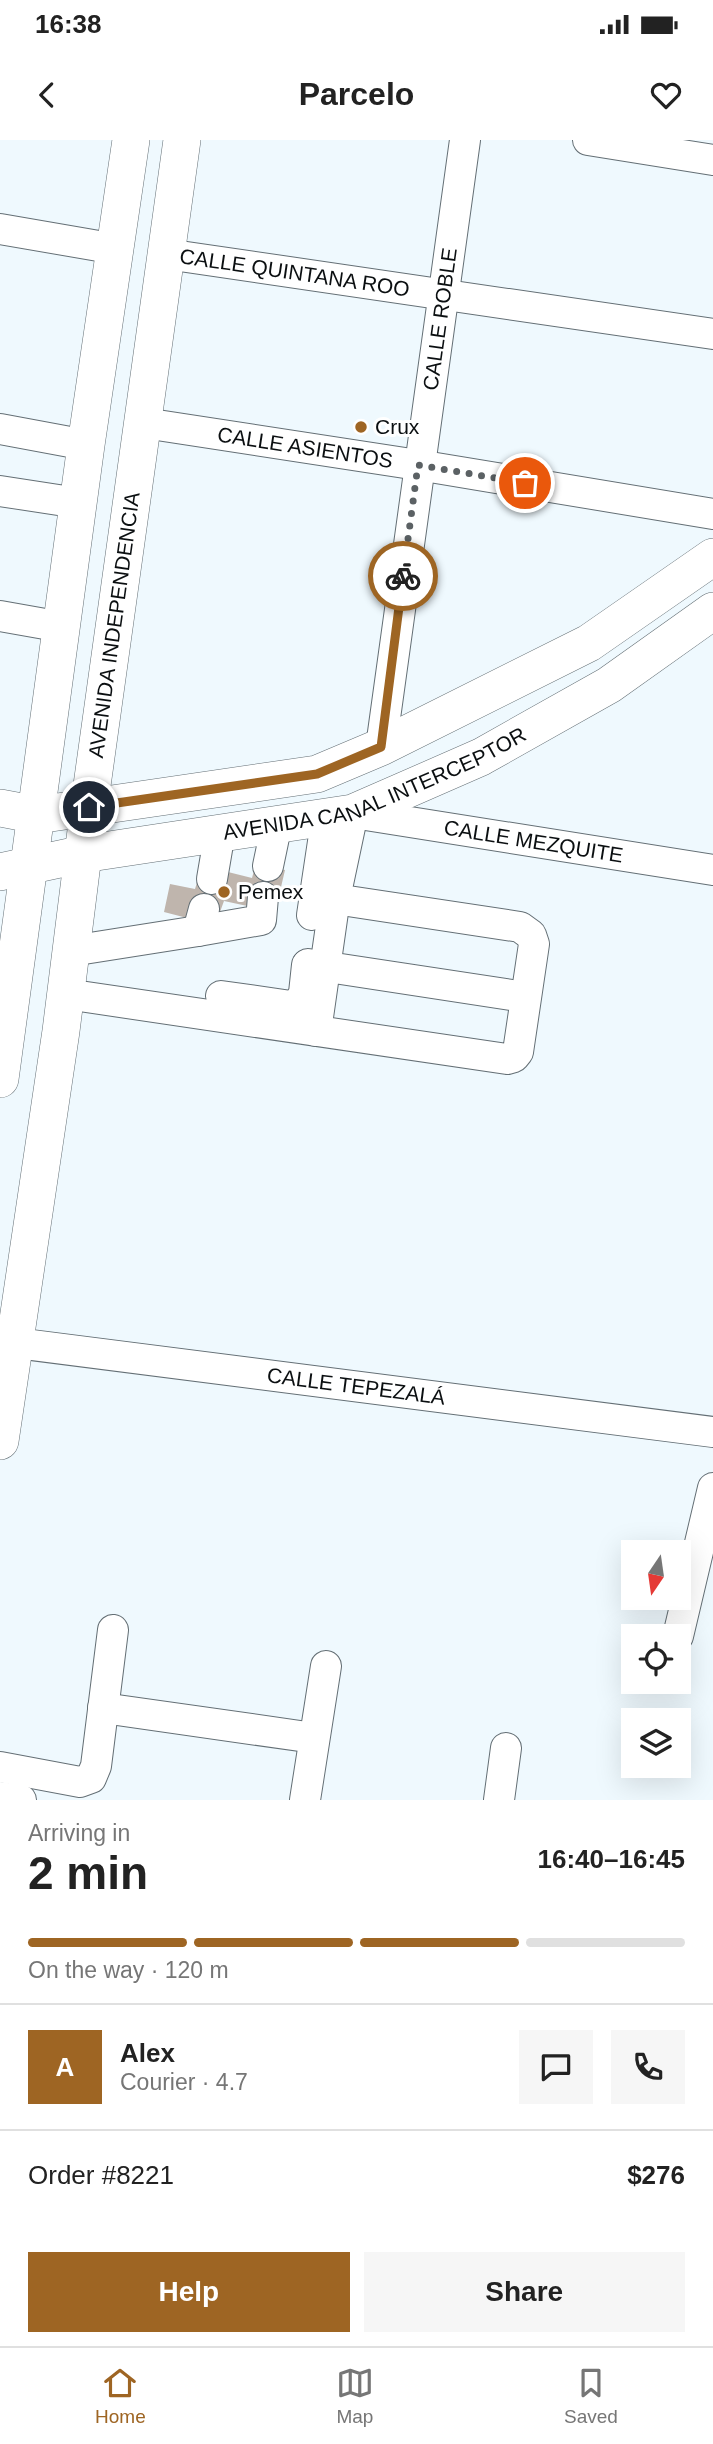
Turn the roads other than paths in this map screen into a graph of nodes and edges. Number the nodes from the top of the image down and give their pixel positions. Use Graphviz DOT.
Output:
graph roads {
  1 [pos="131,140"];
  2 [pos="182,140"];
  3 [pos="465,140"];
  4 [pos="588,140"];
  5 [pos="713,160"];
  6 [pos="0,229"];
  7 [pos="116,249"];
  8 [pos="166,254"];
  9 [pos="443,295"];
  10 [pos="713,334"];
  11 [pos="144,423"];
  12 [pos="0,429"];
  13 [pos="86,445"];
  14 [pos="418,465"];
  15 [pos="0,491"];
  16 [pos="78,503"];
  17 [pos="713,514"];
  18 [pos="713,557"];
  19 [pos="713,611"];
  20 [pos="0,616"];
  21 [pos="62,627"];
  22 [pos="381,747"];
  23 [pos="89,807"];
  24 [pos="0,808"];
  25 [pos="340,814"];
  26 [pos="37,815"];
  27 [pos="277,823"];
  28 [pos="220,832"];
  29 [pos="83,854"];
  30 [pos="268,866"];
  31 [pos="15,868"];
  32 [pos="713,870"];
  33 [pos="212,879"];
  34 [pos="321,901"];
  35 [pos="316,965"];
  36 [pos="68,973"];
  37 [pos="7,984"];
  38 [pos="525,997"];
  39 [pos="316,1031"];
  40 [pos="0,1079"];
  41 [pos="7,1342"];
  42 [pos="713,1432"];
  43 [pos="0,1441"];
  44 [pos="713,1488"];
  45 [pos="681,1624"];
  46 [pos="113,1630"];
  47 [pos="326,1667"];
  48 [pos="103,1708"];
  49 [pos="314,1738"];
  50 [pos="506,1748"];
  51 [pos="0,1767"];
  52 [pos="0,1797"];
  53 [pos="21,1800"];
  54 [pos="305,1800"];
  55 [pos="499,1800"];
  1 -- 7 [label="main road"];
  2 -- 8 [label="main road, AVENIDA INDEPENDENCIA"];
  3 -- 9 [label="street, CALLE ROBLE"];
  4 -- 5 [label="street"];
  6 -- 7 [label="street"];
  7 -- 13 [label="main road"];
  8 -- 9 [label="street, CALLE QUINTANA ROO"];
  8 -- 11 [label="main road, AVENIDA INDEPENDENCIA"];
  9 -- 10 [label="street, CALLE QUINTANA ROO"];
  9 -- 14 [label="street, CALLE ROBLE"];
  11 -- 14 [label="street, CALLE ASIENTOS"];
  11 -- 23 [label="main road, AVENIDA INDEPENDENCIA"];
  12 -- 13 [label="street"];
  13 -- 16 [label="main road"];
  14 -- 17 [label="street, CALLE ASIENTOS"];
  14 -- 22 [label="street, CALLE ROBLE"];
  15 -- 16 [label="street"];
  16 -- 21 [label="main road"];
  18 -- 22 [label="main road, AVENIDA CANAL INTERCEPTOR"];
  19 -- 25 [label="main road, AVENIDA CANAL INTERCEPTOR"];
  20 -- 21 [label="street"];
  21 -- 26 [label="main road"];
  22 -- 23 [label="main road, AVENIDA CANAL INTERCEPTOR"];
  23 -- 26 [label="main road, AVENIDA CANAL INTERCEPTOR"];
  23 -- 29 [label="main road, AVENIDA INDEPENDENCIA"];
  24 -- 26 [label="main road, AVENIDA CANAL INTERCEPTOR"];
  25 -- 27 [label="main road, AVENIDA CANAL INTERCEPTOR"];
  25 -- 32 [label="street, CALLE MEZQUITE"];
  25 -- 34 [label="street"];
  26 -- 31 [label="main road"];
  27 -- 28 [label="main road, AVENIDA CANAL INTERCEPTOR"];
  27 -- 30 [label="street"];
  28 -- 29 [label="main road, AVENIDA CANAL INTERCEPTOR"];
  28 -- 33 [label="street"];
  29 -- 31 [label="main road, AVENIDA CANAL INTERCEPTOR"];
  29 -- 36 [label="main road, AVENIDA INDEPENDENCIA"];
  31 -- 37 [label="main road"];
  34 -- 35 [label="street"];
  34 -- 36 [label="street"];
  34 -- 38 [label="street"];
  35 -- 36 [label="street"];
  35 -- 38 [label="street"];
  35 -- 39 [label="street"];
  36 -- 39 [label="street"];
  36 -- 41 [label="main road, AVENIDA INDEPENDENCIA"];
  37 -- 40 [label="main road"];
  38 -- 39 [label="street"];
  41 -- 42 [label="street, CALLE TEPEZALÁ"];
  41 -- 43 [label="main road, AVENIDA INDEPENDENCIA"];
  44 -- 45 [label="street"];
  46 -- 48 [label="street"];
  47 -- 49 [label="street"];
  48 -- 49 [label="street"];
  48 -- 51 [label="street"];
  49 -- 54 [label="street"];
  50 -- 55 [label="street"];
  52 -- 53 [label="street"];
}
